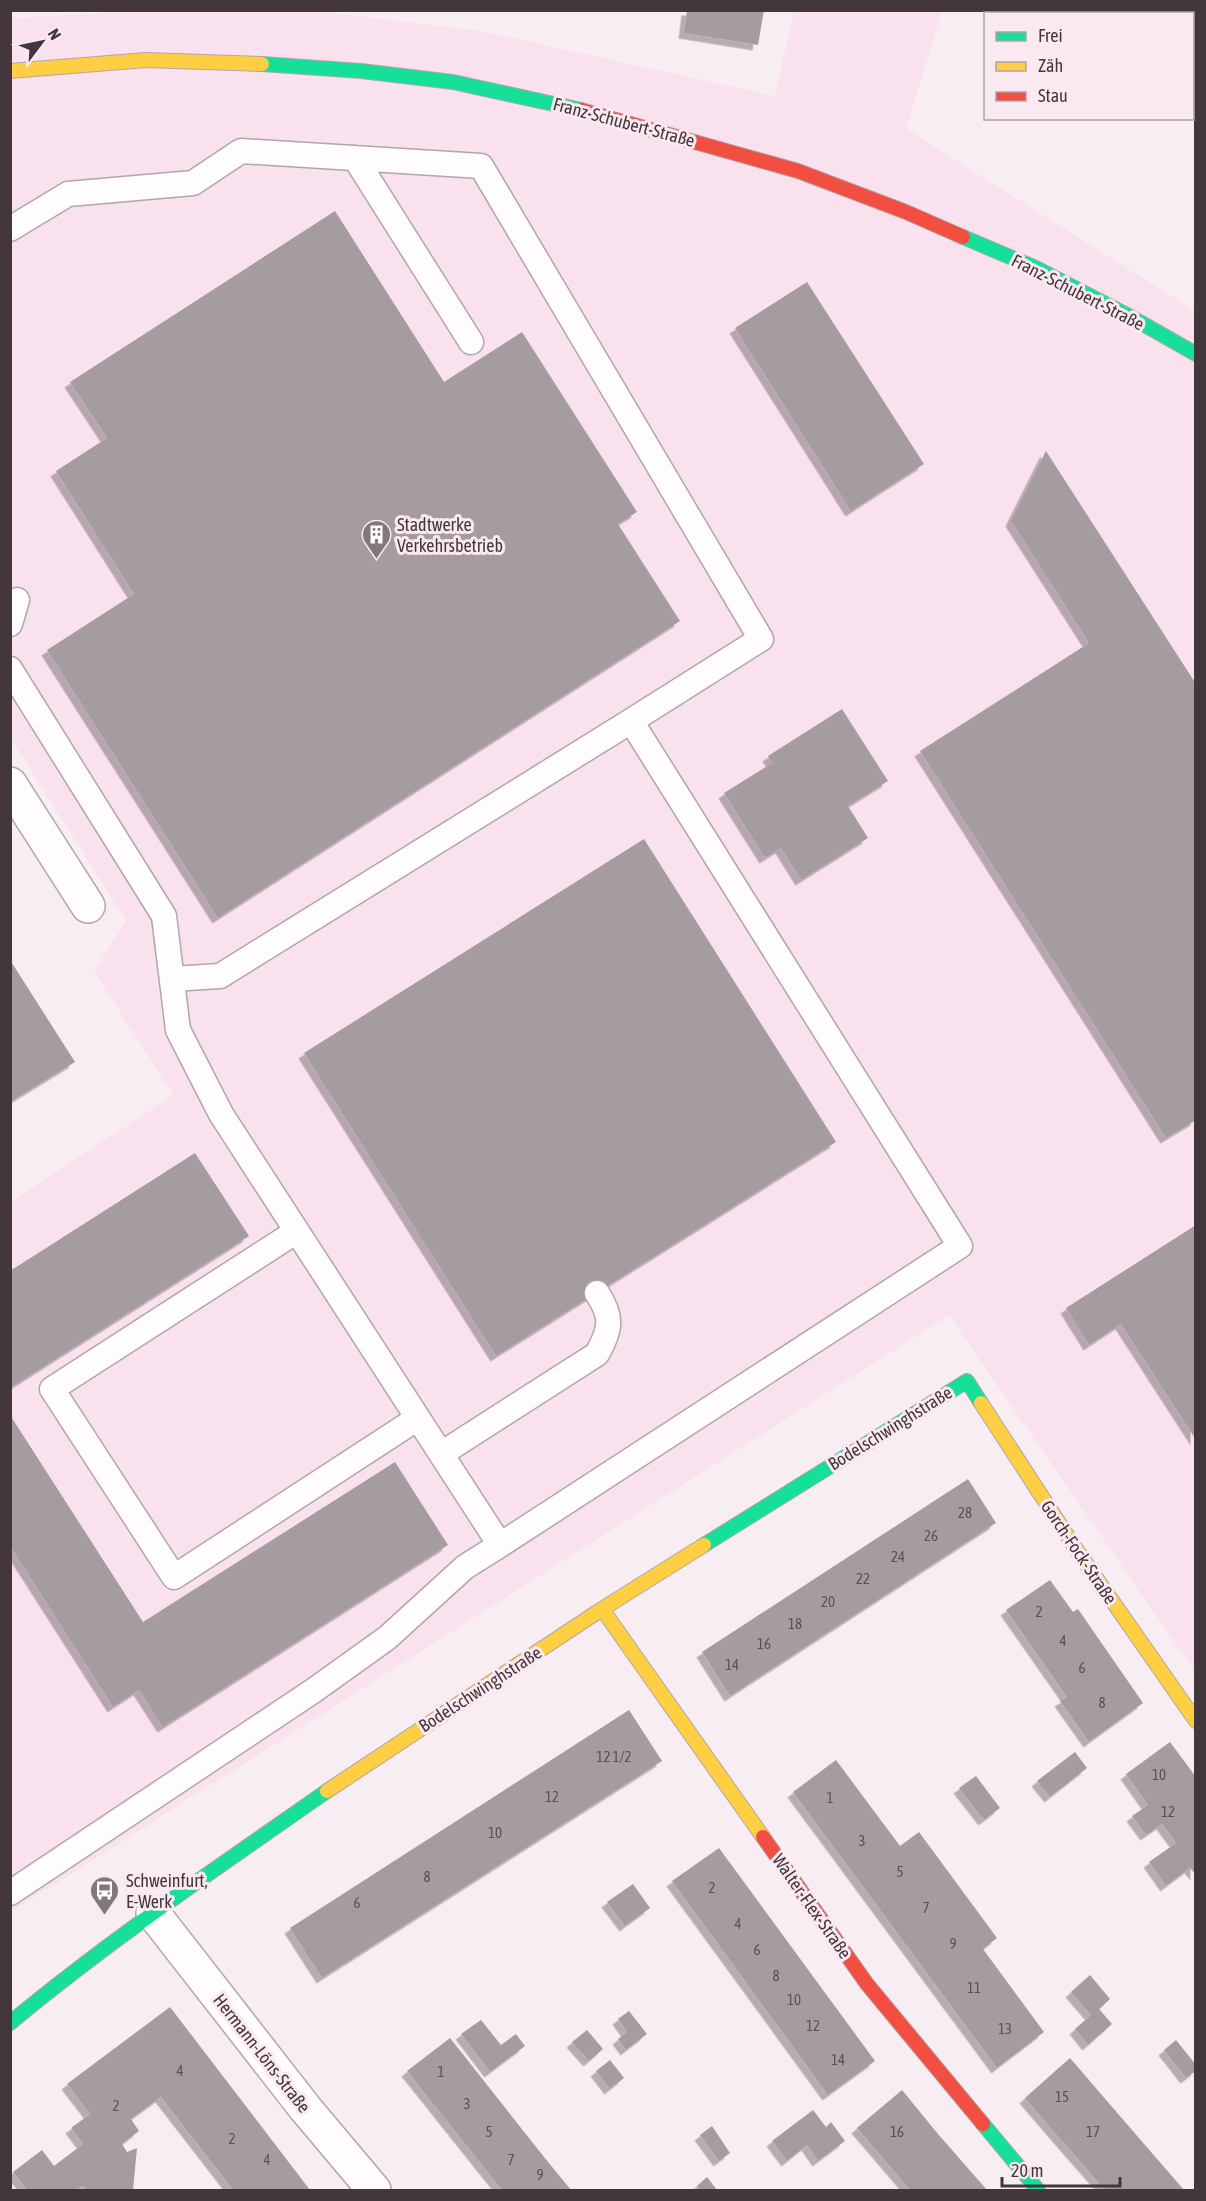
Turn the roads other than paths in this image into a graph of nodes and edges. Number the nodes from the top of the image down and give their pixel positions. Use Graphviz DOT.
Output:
graph roads {
  1 [pos="10,70"];
  2 [pos="355,158"];
  3 [pos="10,230"];
  4 [pos="471,342"];
  5 [pos="1196,354"];
  6 [pos="17,600"];
  7 [pos="10,624"];
  8 [pos="10,669"];
  9 [pos="631,721"];
  10 [pos="10,784"];
  11 [pos="88,906"];
  12 [pos="172,979"];
  13 [pos="297,1231"];
  14 [pos="597,1293"];
  15 [pos="967,1381"];
  16 [pos="418,1418"];
  17 [pos="441,1454"];
  18 [pos="500,1545"];
  19 [pos="602,1609"];
  20 [pos="1196,1721"];
  21 [pos="10,1893"];
  22 [pos="153,1913"];
  23 [pos="10,2023"];
  24 [pos="374,2190"];
  25 [pos="1038,2190"];
  1 -- 5 [label="street, Franz-Schubert-Straße"];
  2 -- 3 [label="lane"];
  2 -- 4 [label="lane"];
  2 -- 9 [label="lane"];
  6 -- 7 [label="lane"];
  8 -- 12 [label="lane"];
  9 -- 12 [label="lane"];
  9 -- 18 [label="lane"];
  10 -- 11 [label="street"];
  12 -- 13 [label="lane"];
  13 -- 16 [label="lane"];
  13 -- 16 [label="lane"];
  14 -- 17 [label="lane"];
  15 -- 19 [label="street, Bodelschwinghstraße"];
  15 -- 20 [label="street, Gorch-Fock-Straße"];
  16 -- 17 [label="lane"];
  17 -- 18 [label="lane"];
  18 -- 21 [label="lane"];
  19 -- 22 [label="street, Bodelschwinghstraße"];
  19 -- 25 [label="street, Walter-Flex-Straße"];
  22 -- 23 [label="street, Bodelschwinghstraße"];
  22 -- 24 [label="street, Hermann-Löns-Straße"];
}
